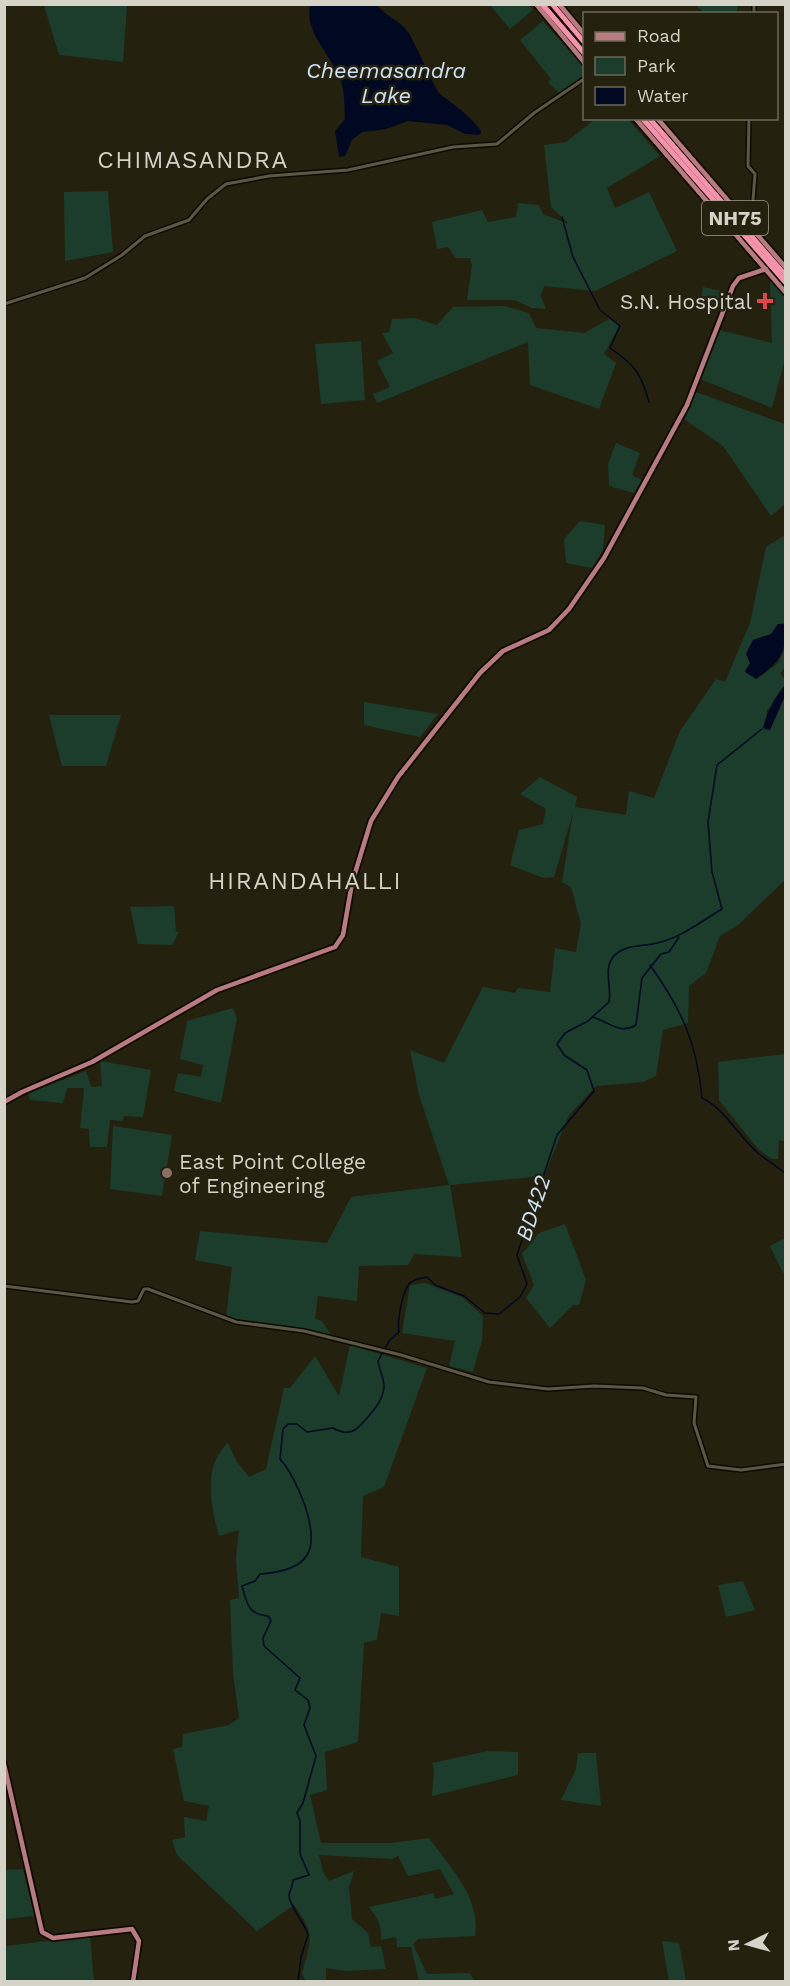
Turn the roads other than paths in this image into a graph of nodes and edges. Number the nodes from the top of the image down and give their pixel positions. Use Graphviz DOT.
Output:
graph roads {
  1 [pos="536,4"];
  2 [pos="542,4"];
  3 [pos="552,4"];
  4 [pos="559,4"];
  5 [pos="583,32"];
  6 [pos="583,40"];
  7 [pos="583,50"];
  8 [pos="583,60"];
  9 [pos="583,81"];
  10 [pos="637,120"];
  11 [pos="644,120"];
  12 [pos="651,120"];
  13 [pos="659,120"];
  14 [pos="749,120"];
  15 [pos="682,161"];
  16 [pos="751,229"];
  17 [pos="786,268"];
  18 [pos="766,270"];
  19 [pos="786,276"];
  20 [pos="786,283"];
  21 [pos="786,293"];
  22 [pos="4,304"];
  23 [pos="4,1102"];
  24 [pos="4,1286"];
  25 [pos="786,1464"];
  26 [pos="4,1764"];
  27 [pos="133,1982"];
  1 -- 8 [label="main road"];
  2 -- 7 [label="highway"];
  3 -- 6 [label="highway"];
  4 -- 5 [label="main road"];
  9 -- 22 [label="street"];
  10 -- 18 [label="main road"];
  11 -- 15 [label="highway, NH75"];
  12 -- 15 [label="highway, NH75"];
  13 -- 16 [label="main road"];
  14 -- 16 [label="street"];
  15 -- 19 [label="highway, NH75"];
  15 -- 20 [label="highway, NH75"];
  16 -- 17 [label="main road"];
  18 -- 21 [label="main road"];
  18 -- 23 [label="main road"];
  24 -- 25 [label="street"];
  26 -- 27 [label="main road"];
}
